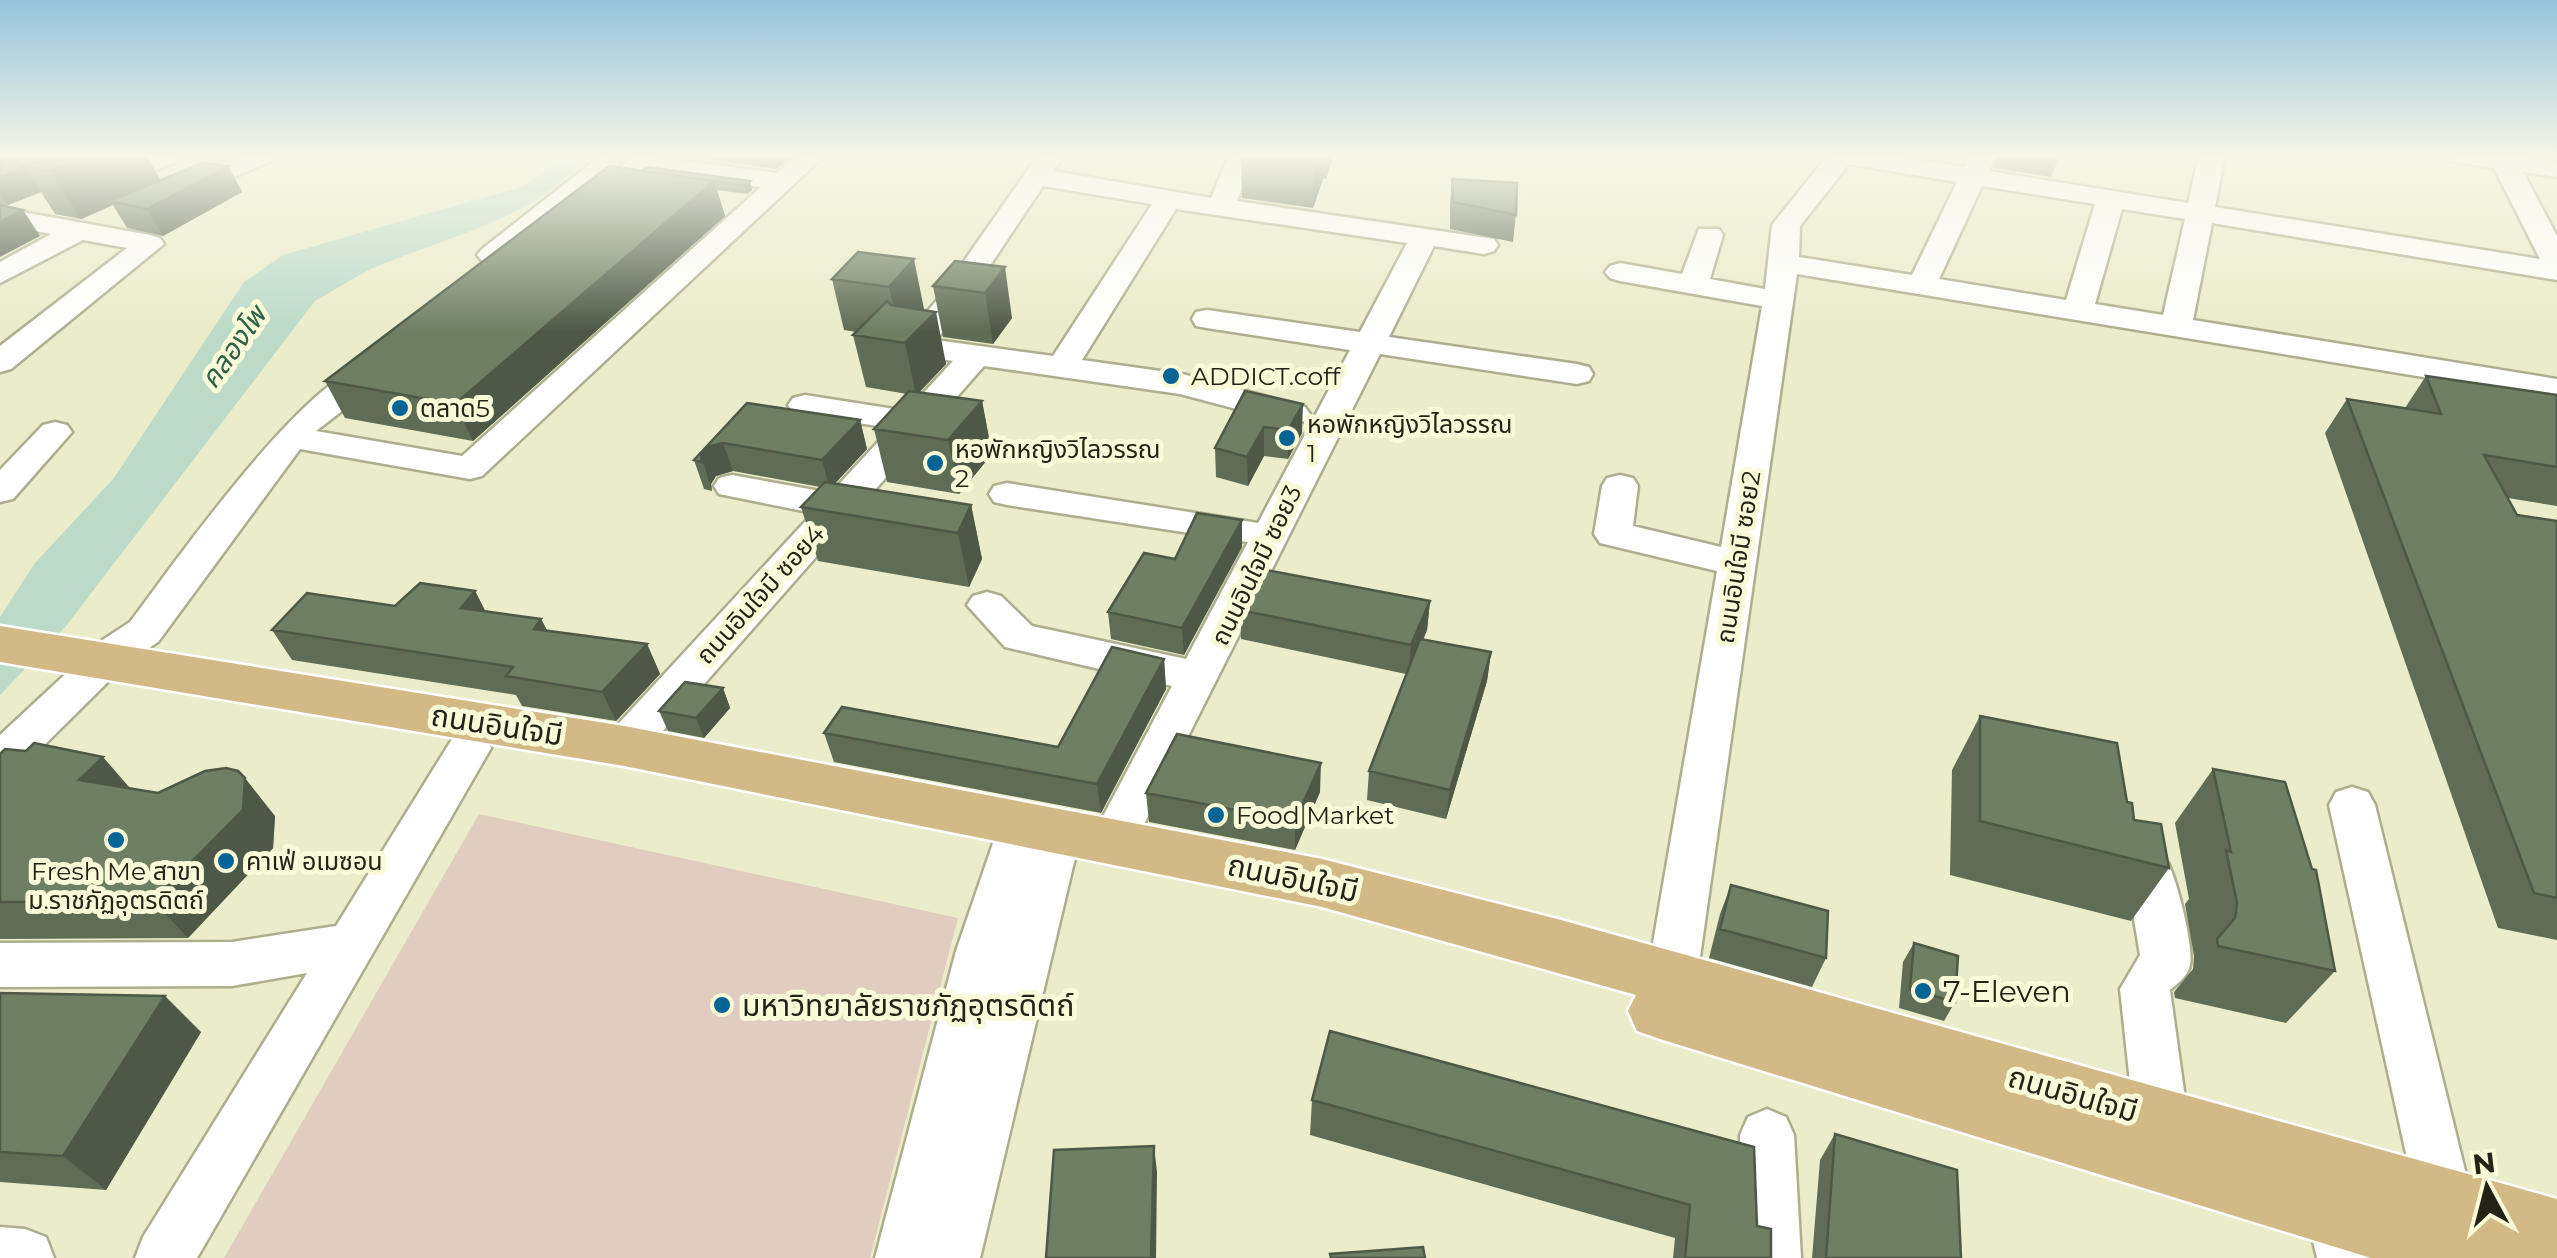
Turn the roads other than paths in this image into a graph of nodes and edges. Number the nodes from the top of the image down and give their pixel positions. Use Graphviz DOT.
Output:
graph roads {
  1 [pos="125,214"];
  2 [pos="572,214"];
  3 [pos="752,214"];
  4 [pos="1011,214"];
  5 [pos="1159,214"];
  6 [pos="1269,214"];
  7 [pos="1795,214"];
  8 [pos="1956,214"];
  9 [pos="2106,214"];
  10 [pos="2201,214"];
  11 [pos="2212,214"];
  12 [pos="2531,214"];
  13 [pos="6,217"];
  14 [pos="81,232"];
  15 [pos="1425,236"];
  16 [pos="1709,236"];
  17 [pos="1484,245"];
  18 [pos="2557,267"];
  19 [pos="1620,272"];
  20 [pos="0,274"];
  21 [pos="476,281"];
  22 [pos="1781,281"];
  23 [pos="1922,284"];
  24 [pos="1693,285"];
  25 [pos="2078,310"];
  26 [pos="1207,319"];
  27 [pos="2176,326"];
  28 [pos="1371,341"];
  29 [pos="976,354"];
  30 [pos="0,362"];
  31 [pos="1063,365"];
  32 [pos="1577,374"];
  33 [pos="2557,389"];
  34 [pos="805,405"];
  35 [pos="915,422"];
  36 [pos="1328,423"];
  37 [pos="56,432"];
  38 [pos="291,437"];
  39 [pos="732,486"];
  40 [pos="1620,486"];
  41 [pos="0,491"];
  42 [pos="1007,494"];
  43 [pos="838,506"];
  44 [pos="1269,534"];
  45 [pos="1737,563"];
  46 [pos="987,605"];
  47 [pos="0,644"];
  48 [pos="110,664"];
  49 [pos="0,674"];
  50 [pos="1200,677"];
  51 [pos="624,746"];
  52 [pos="469,748"];
  53 [pos="0,760"];
  54 [pos="2352,806"];
  55 [pos="1052,843"];
  56 [pos="2151,877"];
  57 [pos="352,945"];
  58 [pos="0,966"];
  59 [pos="1670,996"];
  60 [pos="2161,1120"];
  61 [pos="1767,1135"];
  62 [pos="2445,1203"];
  63 [pos="2336,1213"];
  64 [pos="2557,1235"];
  65 [pos="0,1256"];
  66 [pos="25,1258"];
  67 [pos="164,1258"];
  68 [pos="904,1258"];
  69 [pos="951,1258"];
  70 [pos="1772,1258"];
  71 [pos="2490,1258"];
  1 -- 14 [label="street"];
  2 -- 21 [label="street"];
  3 -- 38 [label="street"];
  4 -- 29 [label="street"];
  5 -- 31 [label="street"];
  6 -- 15 [label="street"];
  7 -- 22 [label="street, ถนนอินใจมี ซอย2"];
  8 -- 23 [label="street"];
  9 -- 25 [label="street"];
  10 -- 27 [label="street"];
  11 -- 18 [label="street"];
  12 -- 18 [label="street"];
  13 -- 14 [label="street"];
  14 -- 20 [label="street"];
  14 -- 30 [label="street"];
  15 -- 17 [label="street"];
  15 -- 28 [label="street, ถนนอินใจมี ซอย3"];
  16 -- 24 [label="street"];
  19 -- 24 [label="street"];
  22 -- 23 [label="street"];
  22 -- 24 [label="street"];
  22 -- 45 [label="street, ถนนอินใจมี ซอย2"];
  23 -- 25 [label="street"];
  25 -- 27 [label="street"];
  26 -- 28 [label="street"];
  27 -- 33 [label="street"];
  28 -- 32 [label="street"];
  28 -- 36 [label="street, ถนนอินใจมี ซอย3"];
  29 -- 31 [label="street"];
  29 -- 35 [label="street, ถนนอินใจมี ซอย4"];
  31 -- 36 [label="street"];
  34 -- 35 [label="street"];
  35 -- 43 [label="street, ถนนอินใจมี ซอย4"];
  36 -- 44 [label="street, ถนนอินใจมี ซอย3"];
  37 -- 41 [label="street"];
  38 -- 48 [label="street"];
  38 -- 48 [label="street"];
  39 -- 43 [label="street"];
  40 -- 45 [label="street"];
  42 -- 44 [label="street"];
  43 -- 51 [label="street, ถนนอินใจมี ซอย4"];
  44 -- 50 [label="street, ถนนอินใจมี ซอย3"];
  45 -- 59 [label="street, ถนนอินใจมี ซอย2"];
  46 -- 50 [label="street"];
  47 -- 48 [label="main road, ถนนอินใจมี"];
  48 -- 49 [label="main road, ถนนอินใจมี"];
  48 -- 51 [label="main road, ถนนอินใจมี"];
  48 -- 52 [label="main road, ถนนอินใจมี"];
  48 -- 53 [label="street"];
  50 -- 55 [label="street, ถนนอินใจมี ซอย3"];
  51 -- 55 [label="main road, ถนนอินใจมี"];
  52 -- 55 [label="main road, ถนนอินใจมี"];
  52 -- 57 [label="street"];
  54 -- 62 [label="street"];
  55 -- 59 [label="main road, ถนนอินใจมี"];
  55 -- 68 [label="street"];
  55 -- 69 [label="street"];
  56 -- 60 [label="street"];
  57 -- 58 [label="street"];
  57 -- 67 [label="street"];
  59 -- 60 [label="main road, ถนนอินใจมี"];
  59 -- 63 [label="main road, ถนนอินใจมี"];
  60 -- 63 [label="main road, ถนนอินใจมี"];
  61 -- 70 [label="street"];
  62 -- 63 [label="main road, ถนนอินใจมี"];
  62 -- 64 [label="main road, ถนนอินใจมี"];
  63 -- 71 [label="main road, ถนนอินใจมี"];
  65 -- 66 [label="street"];
}
